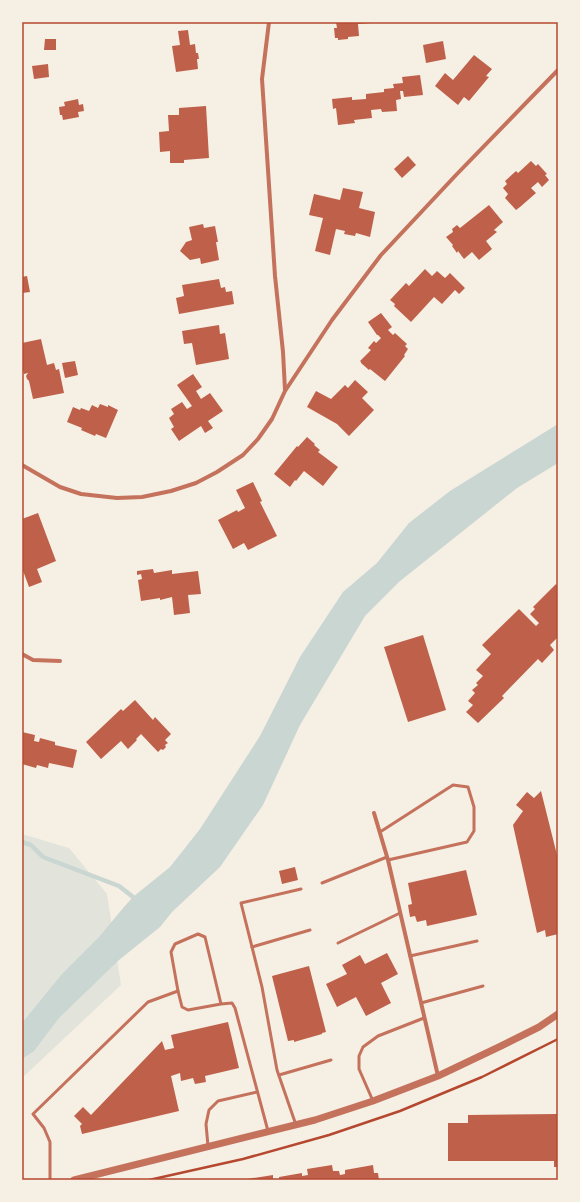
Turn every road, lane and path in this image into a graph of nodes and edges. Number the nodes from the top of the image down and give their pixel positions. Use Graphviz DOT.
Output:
graph roads {
  1 [pos="269,22"];
  2 [pos="558,70"];
  3 [pos="285,391"];
  4 [pos="22,465"];
  5 [pos="22,654"];
  6 [pos="60,661"];
  7 [pos="374,813"];
  8 [pos="380,832"];
  9 [pos="387,858"];
  10 [pos="322,883"];
  11 [pos="301,889"];
  12 [pos="400,913"];
  13 [pos="310,930"];
  14 [pos="477,941"];
  15 [pos="338,943"];
  16 [pos="252,947"];
  17 [pos="410,956"];
  18 [pos="483,986"];
  19 [pos="178,991"];
  20 [pos="421,1003"];
  21 [pos="221,1004"];
  22 [pos="558,1014"];
  23 [pos="424,1018"];
  24 [pos="331,1060"];
  25 [pos="279,1075"];
  26 [pos="438,1076"];
  27 [pos="257,1092"];
  28 [pos="373,1101"];
  29 [pos="296,1125"];
  30 [pos="268,1132"];
  31 [pos="208,1147"];
  32 [pos="50,1180"];
  33 [pos="74,1180"];
  1 -- 3 [label="street"];
  2 -- 3 [label="street"];
  3 -- 4 [label="street"];
  5 -- 6 [label="street"];
  7 -- 8 [label="street"];
  8 -- 9 [label="street"];
  8 -- 9 [label="lane"];
  9 -- 10 [label="lane"];
  9 -- 12 [label="street"];
  11 -- 16 [label="lane"];
  12 -- 15 [label="lane"];
  12 -- 17 [label="street"];
  13 -- 16 [label="lane"];
  14 -- 17 [label="lane"];
  16 -- 25 [label="lane"];
  17 -- 20 [label="street"];
  18 -- 20 [label="lane"];
  19 -- 21 [label="lane"];
  19 -- 21 [label="lane"];
  19 -- 32 [label="lane"];
  20 -- 23 [label="street"];
  21 -- 27 [label="lane"];
  22 -- 26 [label="street"];
  23 -- 26 [label="street"];
  23 -- 28 [label="lane"];
  24 -- 25 [label="lane"];
  25 -- 29 [label="lane"];
  26 -- 28 [label="street"];
  27 -- 30 [label="lane"];
  27 -- 31 [label="lane"];
  28 -- 29 [label="street"];
  29 -- 30 [label="street"];
  30 -- 31 [label="street"];
  31 -- 33 [label="street"];
}
